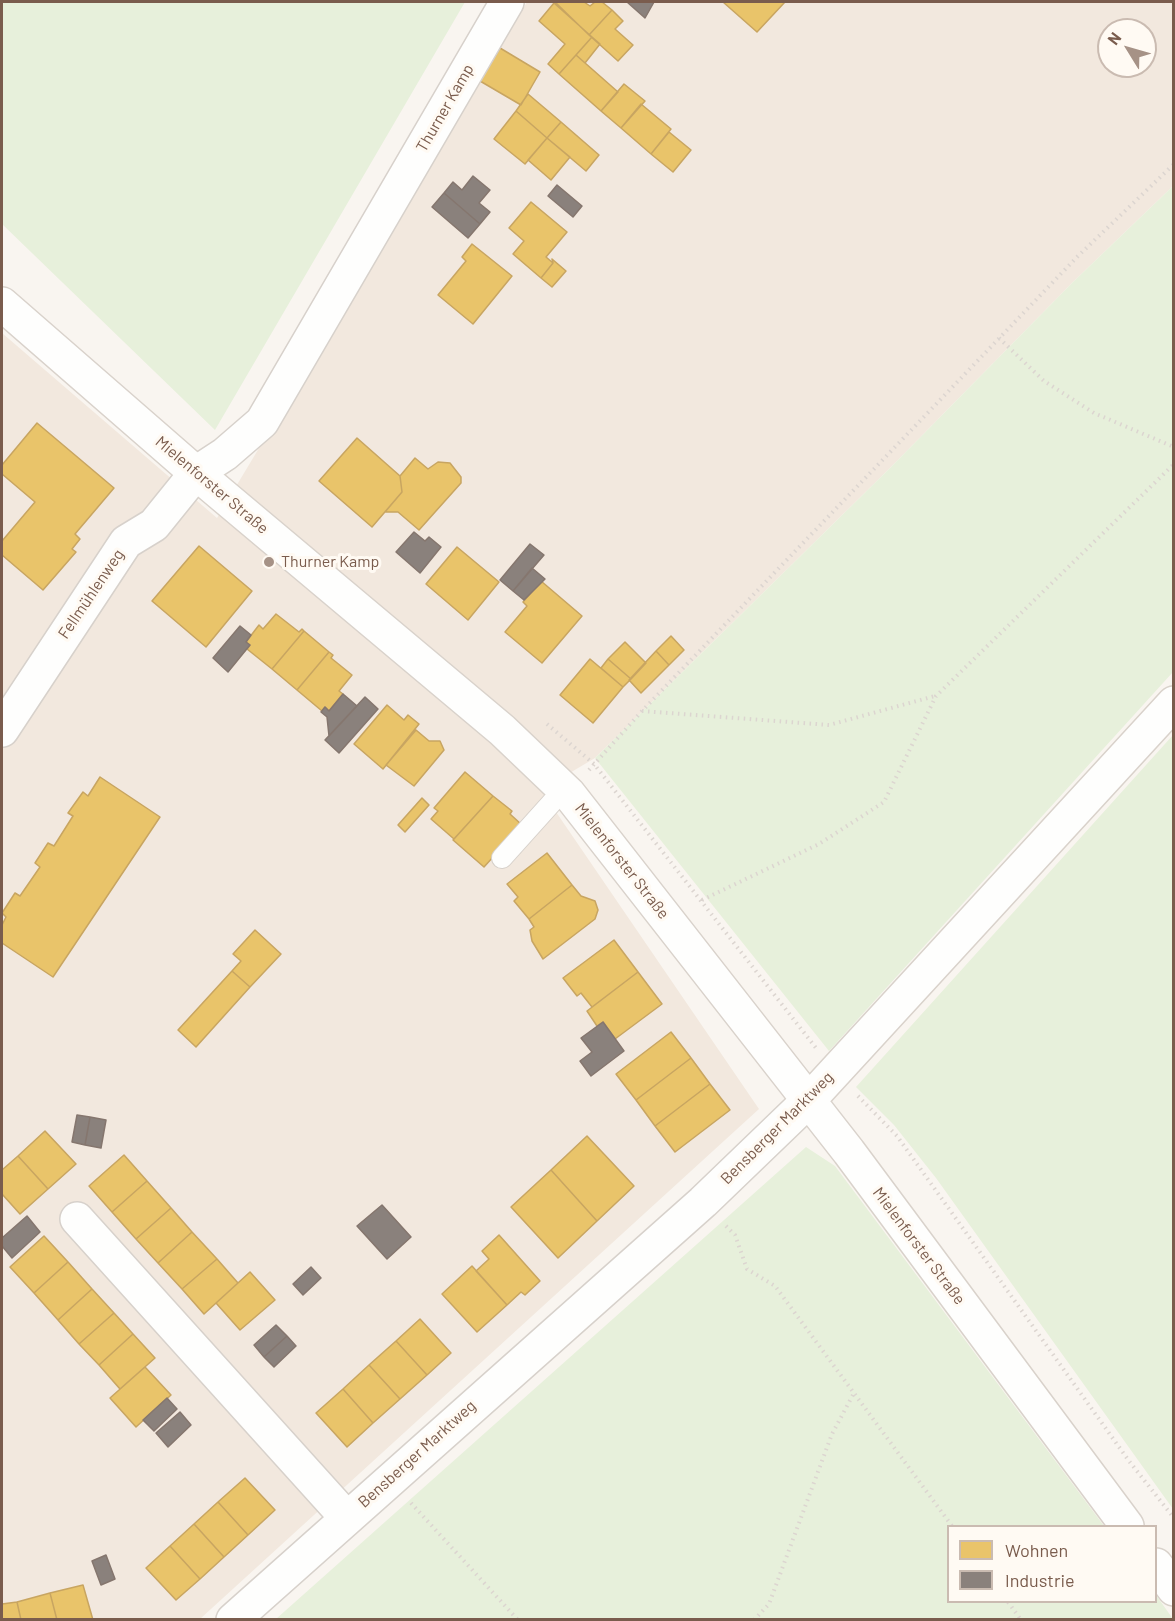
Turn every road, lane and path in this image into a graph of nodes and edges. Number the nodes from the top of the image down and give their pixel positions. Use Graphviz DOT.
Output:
graph roads {
  1 [pos="507,2"];
  2 [pos="1173,164"];
  3 [pos="2,304"];
  4 [pos="999,338"];
  5 [pos="1173,447"];
  6 [pos="1173,464"];
  7 [pos="196,473"];
  8 [pos="936,696"];
  9 [pos="1173,703"];
  10 [pos="642,711"];
  11 [pos="2,730"];
  12 [pos="566,791"];
  13 [pos="502,858"];
  14 [pos="702,900"];
  15 [pos="834,1072"];
  16 [pos="809,1100"];
  17 [pos="703,1202"];
  18 [pos="77,1219"];
  19 [pos="854,1393"];
  20 [pos="389,1479"];
  21 [pos="346,1518"];
  22 [pos="1173,1518"];
  23 [pos="951,1525"];
  24 [pos="1126,1525"];
  25 [pos="1157,1568"];
  26 [pos="1173,1589"];
  27 [pos="1009,1603"];
  28 [pos="233,1620"];
  29 [pos="518,1620"];
  30 [pos="754,1620"];
  31 [pos="1021,1620"];
  1 -- 7 [label="street, Thurner Kamp"];
  2 -- 4 [label="path"];
  3 -- 7 [label="street, Mielenforster Straße"];
  4 -- 5 [label="path"];
  4 -- 10 [label="path"];
  6 -- 8 [label="path"];
  7 -- 11 [label="street, Fellmühlenweg"];
  7 -- 12 [label="street, Mielenforster Straße"];
  8 -- 10 [label="path"];
  8 -- 14 [label="path"];
  9 -- 15 [label="street, Bensberger Marktweg"];
  10 -- 12 [label="path"];
  12 -- 13 [label="lane"];
  12 -- 16 [label="street, Mielenforster Straße"];
  15 -- 16 [label="street, Bensberger Marktweg"];
  15 -- 22 [label="path"];
  16 -- 17 [label="street, Bensberger Marktweg"];
  16 -- 24 [label="street, Mielenforster Straße"];
  17 -- 19 [label="path"];
  17 -- 20 [label="street, Bensberger Marktweg"];
  18 -- 21 [label="street, Bensberger Marktweg"];
  19 -- 23 [label="path"];
  19 -- 30 [label="path"];
  20 -- 21 [label="street, Bensberger Marktweg"];
  20 -- 29 [label="path"];
  21 -- 28 [label="street, Bensberger Marktweg"];
  25 -- 26 [label="street"];
  27 -- 31 [label="path"];
}
